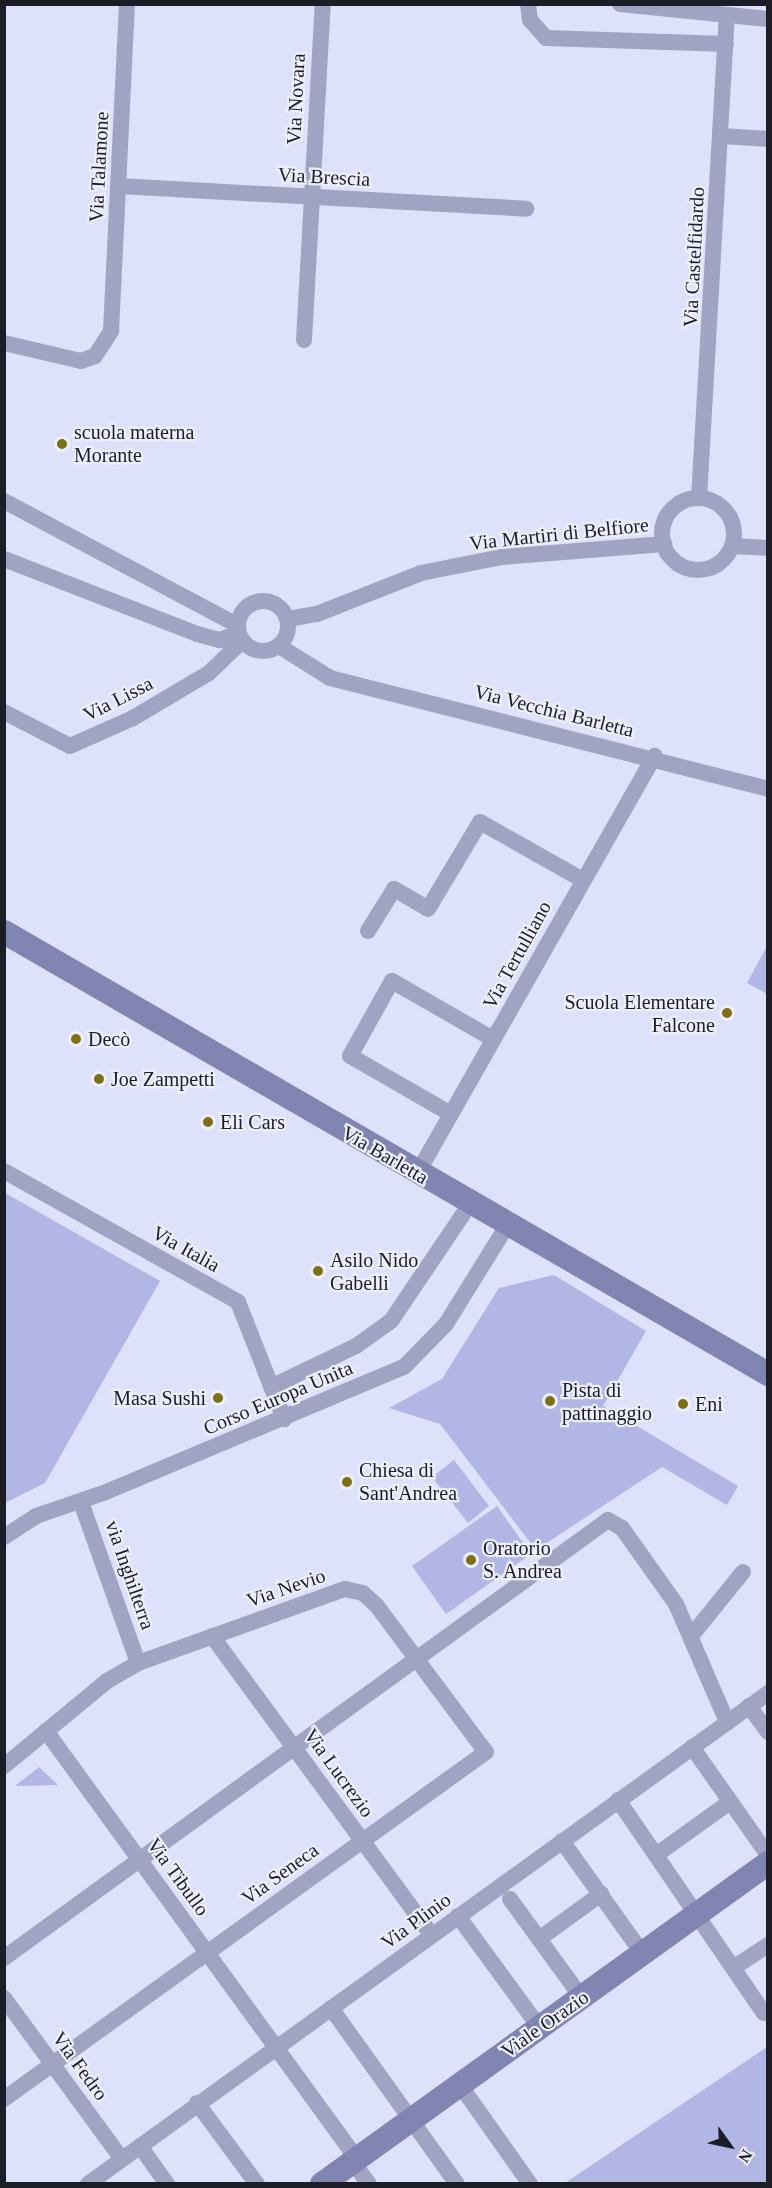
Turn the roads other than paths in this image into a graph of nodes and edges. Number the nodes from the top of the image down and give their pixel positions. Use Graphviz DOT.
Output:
graph roads {
  1 [pos="127,4"];
  2 [pos="322,4"];
  3 [pos="528,4"];
  4 [pos="620,4"];
  5 [pos="727,17"];
  6 [pos="768,20"];
  7 [pos="726,44"];
  8 [pos="722,136"];
  9 [pos="768,139"];
  10 [pos="119,186"];
  11 [pos="312,197"];
  12 [pos="526,209"];
  13 [pos="304,340"];
  14 [pos="4,344"];
  15 [pos="699,498"];
  16 [pos="4,501"];
  17 [pos="664,544"];
  18 [pos="732,546"];
  19 [pos="768,548"];
  20 [pos="4,559"];
  21 [pos="288,619"];
  22 [pos="237,626"];
  23 [pos="279,646"];
  24 [pos="4,712"];
  25 [pos="654,756"];
  26 [pos="768,789"];
  27 [pos="584,880"];
  28 [pos="368,931"];
  29 [pos="4,932"];
  30 [pos="493,1040"];
  31 [pos="451,1114"];
  32 [pos="4,1171"];
  33 [pos="417,1174"];
  34 [pos="470,1203"];
  35 [pos="508,1224"];
  36 [pos="768,1374"];
  37 [pos="271,1387"];
  38 [pos="284,1419"];
  39 [pos="81,1502"];
  40 [pos="4,1537"];
  41 [pos="743,1572"];
  42 [pos="692,1635"];
  43 [pos="212,1636"];
  44 [pos="416,1659"];
  45 [pos="138,1663"];
  46 [pos="768,1693"];
  47 [pos="749,1706"];
  48 [pos="727,1722"];
  49 [pos="46,1731"];
  50 [pos="768,1732"];
  51 [pos="294,1746"];
  52 [pos="692,1747"];
  53 [pos="4,1766"];
  54 [pos="618,1800"];
  55 [pos="730,1802"];
  56 [pos="362,1841"];
  57 [pos="562,1841"];
  58 [pos="656,1855"];
  59 [pos="768,1855"];
  60 [pos="140,1860"];
  61 [pos="768,1863"];
  62 [pos="601,1894"];
  63 [pos="510,1899"];
  64 [pos="458,1916"];
  65 [pos="696,1916"];
  66 [pos="432,1935"];
  67 [pos="539,1939"];
  68 [pos="766,1949"];
  69 [pos="207,1952"];
  70 [pos="643,1954"];
  71 [pos="4,1958"];
  72 [pos="733,1968"];
  73 [pos="4,1998"];
  74 [pos="582,1998"];
  75 [pos="331,2008"];
  76 [pos="764,2013"];
  77 [pos="540,2028"];
  78 [pos="277,2047"];
  79 [pos="53,2064"];
  80 [pos="460,2085"];
  81 [pos="4,2099"];
  82 [pos="197,2103"];
  83 [pos="410,2120"];
  84 [pos="140,2146"];
  85 [pos="122,2159"];
  86 [pos="355,2160"];
  87 [pos="88,2184"];
  88 [pos="167,2184"];
  89 [pos="257,2184"];
  90 [pos="322,2184"];
  91 [pos="369,2184"];
  92 [pos="457,2184"];
  93 [pos="530,2184"];
  1 -- 10 [label="street, Via Talamone"];
  2 -- 11 [label="street, Via Novara"];
  3 -- 7 [label="street"];
  4 -- 5 [label="street"];
  5 -- 6 [label="street"];
  5 -- 7 [label="street, Via Castelfidardo"];
  7 -- 8 [label="street, Via Castelfidardo"];
  8 -- 9 [label="street"];
  8 -- 15 [label="street, Via Castelfidardo"];
  10 -- 11 [label="street, Via Brescia"];
  10 -- 14 [label="street, Via Talamone"];
  11 -- 12 [label="street, Via Brescia"];
  11 -- 13 [label="street, Via Novara"];
  15 -- 17 [label="street"];
  15 -- 18 [label="street"];
  16 -- 22 [label="street"];
  17 -- 18 [label="street"];
  17 -- 21 [label="street, Via Martiri di Belfiore"];
  18 -- 19 [label="street"];
  20 -- 22 [label="street"];
  21 -- 22 [label="street"];
  21 -- 23 [label="street"];
  22 -- 23 [label="street"];
  22 -- 24 [label="street, Via Lissa"];
  23 -- 25 [label="street, Via Vecchia Barletta"];
  25 -- 26 [label="street, Via Vecchia Barletta"];
  25 -- 27 [label="street, Via Tertulliano"];
  27 -- 28 [label="street"];
  27 -- 30 [label="street, Via Tertulliano"];
  29 -- 33 [label="main road, Via Barletta"];
  30 -- 31 [label="street, Via Tertulliano"];
  30 -- 31 [label="street"];
  31 -- 33 [label="street, Via Tertulliano"];
  32 -- 37 [label="street, Via Italia"];
  33 -- 34 [label="main road, Via Barletta"];
  34 -- 35 [label="main road, Via Barletta"];
  34 -- 37 [label="street"];
  35 -- 36 [label="main road, Via Barletta"];
  35 -- 38 [label="street, Corso Europa Unita"];
  37 -- 38 [label="street, Via Italia"];
  38 -- 39 [label="street, Corso Europa Unita"];
  39 -- 40 [label="street, Corso Europa Unita"];
  39 -- 45 [label="street, via Inghilterra"];
  41 -- 42 [label="street"];
  42 -- 44 [label="street"];
  42 -- 48 [label="street"];
  43 -- 44 [label="street, Via Nevio"];
  43 -- 45 [label="street, Via Nevio"];
  43 -- 51 [label="street, Via Lucrezio"];
  44 -- 51 [label="street"];
  44 -- 56 [label="street, Via Seneca"];
  45 -- 49 [label="street, Via Nevio"];
  46 -- 47 [label="street, Via Plinio"];
  47 -- 48 [label="street, Via Plinio"];
  47 -- 50 [label="street"];
  48 -- 52 [label="street, Via Plinio"];
  49 -- 53 [label="street, Via Nevio"];
  49 -- 60 [label="street, Via Tibullo"];
  51 -- 56 [label="street, Via Lucrezio"];
  51 -- 60 [label="street"];
  52 -- 54 [label="street, Via Plinio"];
  52 -- 55 [label="street"];
  54 -- 57 [label="street, Via Plinio"];
  54 -- 58 [label="street"];
  55 -- 58 [label="street"];
  55 -- 59 [label="street"];
  56 -- 66 [label="street, Via Lucrezio"];
  56 -- 69 [label="street, Via Seneca"];
  57 -- 62 [label="street"];
  57 -- 64 [label="street, Via Plinio"];
  58 -- 65 [label="street"];
  60 -- 69 [label="street, Via Tibullo"];
  60 -- 71 [label="street"];
  61 -- 65 [label="main road, Viale Orazio"];
  62 -- 67 [label="street"];
  62 -- 70 [label="street"];
  63 -- 67 [label="street"];
  64 -- 66 [label="street, Via Plinio"];
  64 -- 77 [label="street"];
  65 -- 70 [label="main road, Viale Orazio"];
  65 -- 72 [label="street"];
  66 -- 75 [label="street, Via Plinio"];
  67 -- 74 [label="street"];
  68 -- 72 [label="street"];
  69 -- 78 [label="street, Via Tibullo"];
  69 -- 79 [label="street, Via Seneca"];
  70 -- 74 [label="main road, Viale Orazio"];
  72 -- 76 [label="street"];
  73 -- 79 [label="street, Via Fedro"];
  74 -- 77 [label="main road, Viale Orazio"];
  75 -- 78 [label="street, Via Plinio"];
  75 -- 83 [label="street"];
  77 -- 80 [label="main road, Viale Orazio"];
  78 -- 82 [label="street, Via Plinio"];
  78 -- 86 [label="street, Via Tibullo"];
  79 -- 81 [label="street, Via Seneca"];
  79 -- 85 [label="street, Via Fedro"];
  80 -- 83 [label="main road, Viale Orazio"];
  80 -- 93 [label="street"];
  82 -- 84 [label="street, Via Plinio"];
  82 -- 89 [label="street"];
  83 -- 86 [label="main road, Viale Orazio"];
  83 -- 92 [label="street"];
  84 -- 85 [label="street, Via Plinio"];
  84 -- 88 [label="street"];
  85 -- 87 [label="street, Via Plinio"];
  86 -- 90 [label="main road, Viale Orazio"];
  86 -- 91 [label="street, Via Tibullo"];
}
